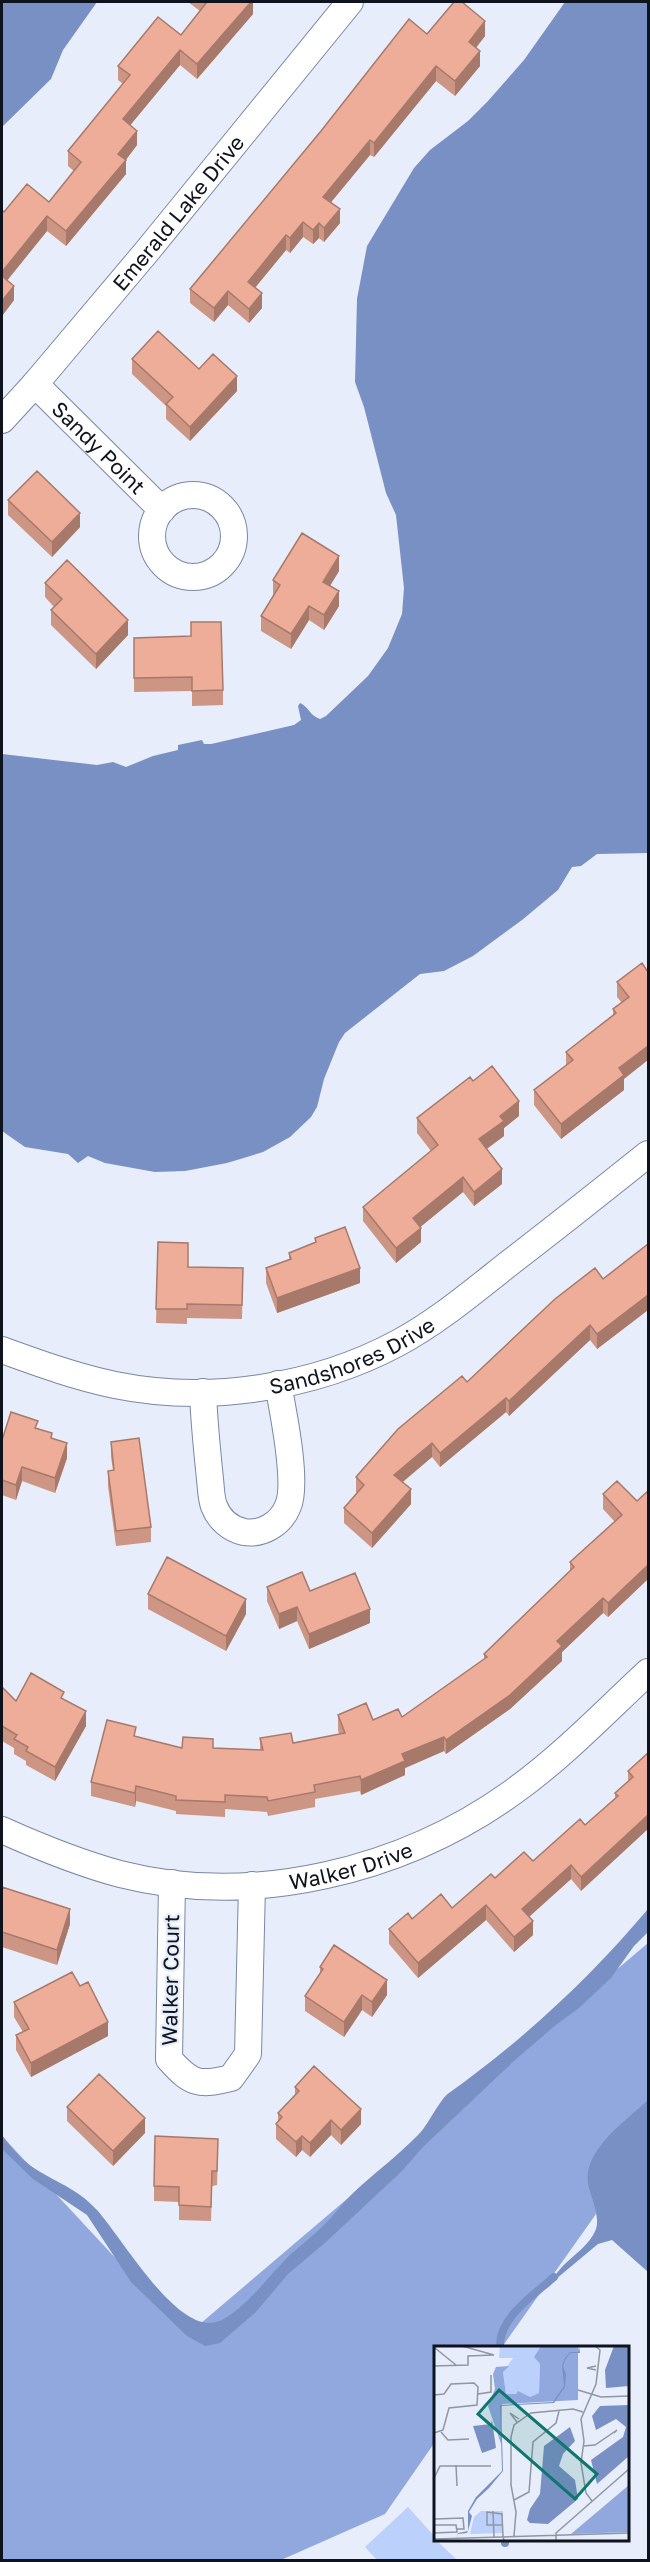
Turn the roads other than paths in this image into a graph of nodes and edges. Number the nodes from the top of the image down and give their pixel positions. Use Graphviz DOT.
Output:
graph roads {
  1 [pos="350,2"];
  2 [pos="35,384"];
  3 [pos="2,420"];
  4 [pos="162,510"];
  5 [pos="648,1154"];
  6 [pos="2,1350"];
  7 [pos="278,1384"];
  8 [pos="203,1392"];
  9 [pos="648,1672"];
  10 [pos="2,1830"];
  11 [pos="172,1883"];
  12 [pos="252,1885"];
  1 -- 2 [label="street, Emerald Lake Drive"];
  2 -- 3 [label="street, Emerald Lake Drive"];
  2 -- 4 [label="street, Sandy Point"];
  5 -- 7 [label="street, Sandshores Drive"];
  6 -- 8 [label="street, Sandshores Drive"];
  7 -- 8 [label="street, Sandshores Drive"];
  7 -- 8 [label="street"];
  9 -- 12 [label="street, Walker Drive"];
  10 -- 11 [label="street, Walker Drive"];
  11 -- 12 [label="street, Walker Drive"];
  11 -- 12 [label="street, Walker Court"];
}
